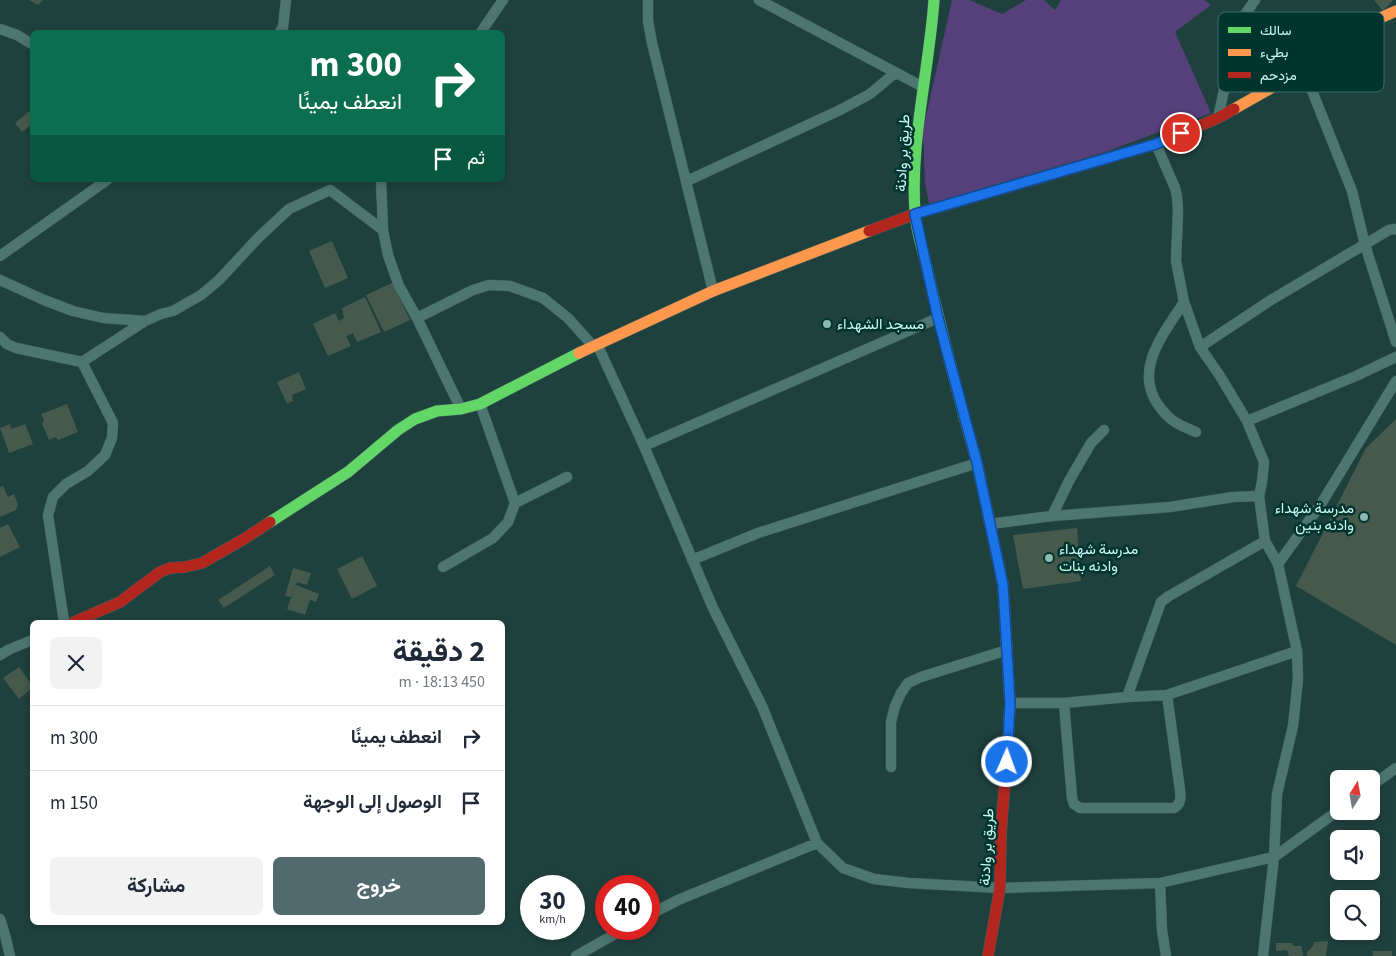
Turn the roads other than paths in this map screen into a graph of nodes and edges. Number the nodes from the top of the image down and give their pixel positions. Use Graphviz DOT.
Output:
graph roads {
  1 [pos="286,0"];
  2 [pos="504,0"];
  3 [pos="648,0"];
  4 [pos="760,0"];
  5 [pos="934,0"];
  6 [pos="1255,0"];
  7 [pos="777,4"];
  8 [pos="1396,11"];
  9 [pos="1247,12"];
  10 [pos="1384,16"];
  11 [pos="0,29"];
  12 [pos="281,30"];
  13 [pos="482,30"];
  14 [pos="30,43"];
  15 [pos="895,73"];
  16 [pos="923,87"];
  17 [pos="1224,92"];
  18 [pos="1264,92"];
  19 [pos="1312,92"];
  20 [pos="1218,118"];
  21 [pos="1156,144"];
  22 [pos="687,181"];
  23 [pos="104,182"];
  24 [pos="381,182"];
  25 [pos="915,214"];
  26 [pos="1396,229"];
  27 [pos="383,230"];
  28 [pos="1365,245"];
  29 [pos="0,256"];
  30 [pos="0,280"];
  31 [pos="713,290"];
  32 [pos="1184,302"];
  33 [pos="417,318"];
  34 [pos="938,318"];
  35 [pos="145,321"];
  36 [pos="0,337"];
  37 [pos="1396,342"];
  38 [pos="595,345"];
  39 [pos="1200,347"];
  40 [pos="1396,357"];
  41 [pos="82,362"];
  42 [pos="1396,381"];
  43 [pos="480,404"];
  44 [pos="461,409"];
  45 [pos="1247,421"];
  46 [pos="1104,430"];
  47 [pos="1196,432"];
  48 [pos="644,446"];
  49 [pos="977,463"];
  50 [pos="567,477"];
  51 [pos="1259,496"];
  52 [pos="515,504"];
  53 [pos="1052,516"];
  54 [pos="990,524"];
  55 [pos="1265,541"];
  56 [pos="692,560"];
  57 [pos="1278,564"];
  58 [pos="443,567"];
  59 [pos="64,620"];
  60 [pos="79,620"];
  61 [pos="30,641"];
  62 [pos="1007,650"];
  63 [pos="1297,650"];
  64 [pos="0,654"];
  65 [pos="1167,695"];
  66 [pos="1127,697"];
  67 [pos="1010,703"];
  68 [pos="1064,703"];
  69 [pos="890,766"];
  70 [pos="1396,768"];
  71 [pos="1380,780"];
  72 [pos="1330,817"];
  73 [pos="817,843"];
  74 [pos="1274,857"];
  75 [pos="1160,883"];
  76 [pos="1000,888"];
  77 [pos="660,909"];
  78 [pos="0,919"];
  79 [pos="604,940"];
  80 [pos="10,956"];
  81 [pos="576,956"];
  82 [pos="988,956"];
  83 [pos="1166,956"];
  84 [pos="1263,956"];
  1 -- 12 [label="street"];
  2 -- 13 [label="street"];
  3 -- 22 [label="street"];
  4 -- 7 [label="street"];
  5 -- 16 [label="street, طريق بر وادنة"];
  6 -- 9 [label="street"];
  7 -- 15 [label="street"];
  8 -- 10 [label="street"];
  11 -- 14 [label="street"];
  15 -- 16 [label="street"];
  15 -- 22 [label="street"];
  16 -- 25 [label="street, طريق بر وادنة"];
  17 -- 20 [label="street"];
  18 -- 20 [label="street"];
  19 -- 28 [label="street"];
  20 -- 21 [label="street"];
  21 -- 25 [label="street"];
  21 -- 32 [label="street"];
  22 -- 31 [label="street"];
  23 -- 29 [label="street"];
  24 -- 27 [label="street"];
  25 -- 31 [label="street"];
  25 -- 34 [label="street, طريق بر وادنة"];
  26 -- 28 [label="street"];
  27 -- 33 [label="street"];
  27 -- 35 [label="street"];
  28 -- 37 [label="street"];
  28 -- 39 [label="street"];
  30 -- 35 [label="street"];
  31 -- 38 [label="street"];
  32 -- 39 [label="street"];
  32 -- 47 [label="street"];
  33 -- 38 [label="street"];
  33 -- 44 [label="street"];
  34 -- 48 [label="street"];
  34 -- 49 [label="street, طريق بر وادنة"];
  35 -- 41 [label="street"];
  36 -- 41 [label="street"];
  38 -- 43 [label="street"];
  38 -- 48 [label="street"];
  39 -- 45 [label="street"];
  40 -- 45 [label="street"];
  41 -- 59 [label="street"];
  42 -- 57 [label="street"];
  43 -- 44 [label="street"];
  43 -- 52 [label="street"];
  44 -- 60 [label="street"];
  45 -- 51 [label="street"];
  46 -- 53 [label="street"];
  48 -- 56 [label="street"];
  49 -- 54 [label="street, طريق بر وادنة"];
  49 -- 56 [label="street"];
  50 -- 52 [label="street"];
  51 -- 53 [label="street"];
  51 -- 55 [label="street"];
  52 -- 58 [label="street"];
  53 -- 54 [label="street"];
  54 -- 62 [label="street, طريق بر وادنة"];
  55 -- 57 [label="street"];
  55 -- 66 [label="street"];
  56 -- 73 [label="street"];
  57 -- 63 [label="street"];
  61 -- 64 [label="street"];
  62 -- 67 [label="street, طريق بر وادنة"];
  62 -- 69 [label="street"];
  63 -- 65 [label="street"];
  63 -- 74 [label="street"];
  65 -- 66 [label="street"];
  65 -- 68 [label="street"];
  66 -- 68 [label="street"];
  67 -- 68 [label="street"];
  67 -- 76 [label="street, طريق بر وادنة"];
  70 -- 71 [label="street"];
  72 -- 74 [label="street"];
  73 -- 76 [label="street"];
  73 -- 77 [label="street"];
  74 -- 75 [label="street"];
  74 -- 84 [label="street"];
  75 -- 76 [label="street"];
  75 -- 83 [label="street"];
  76 -- 82 [label="street, طريق بر وادنة"];
  78 -- 80 [label="street"];
  79 -- 81 [label="street"];
}
